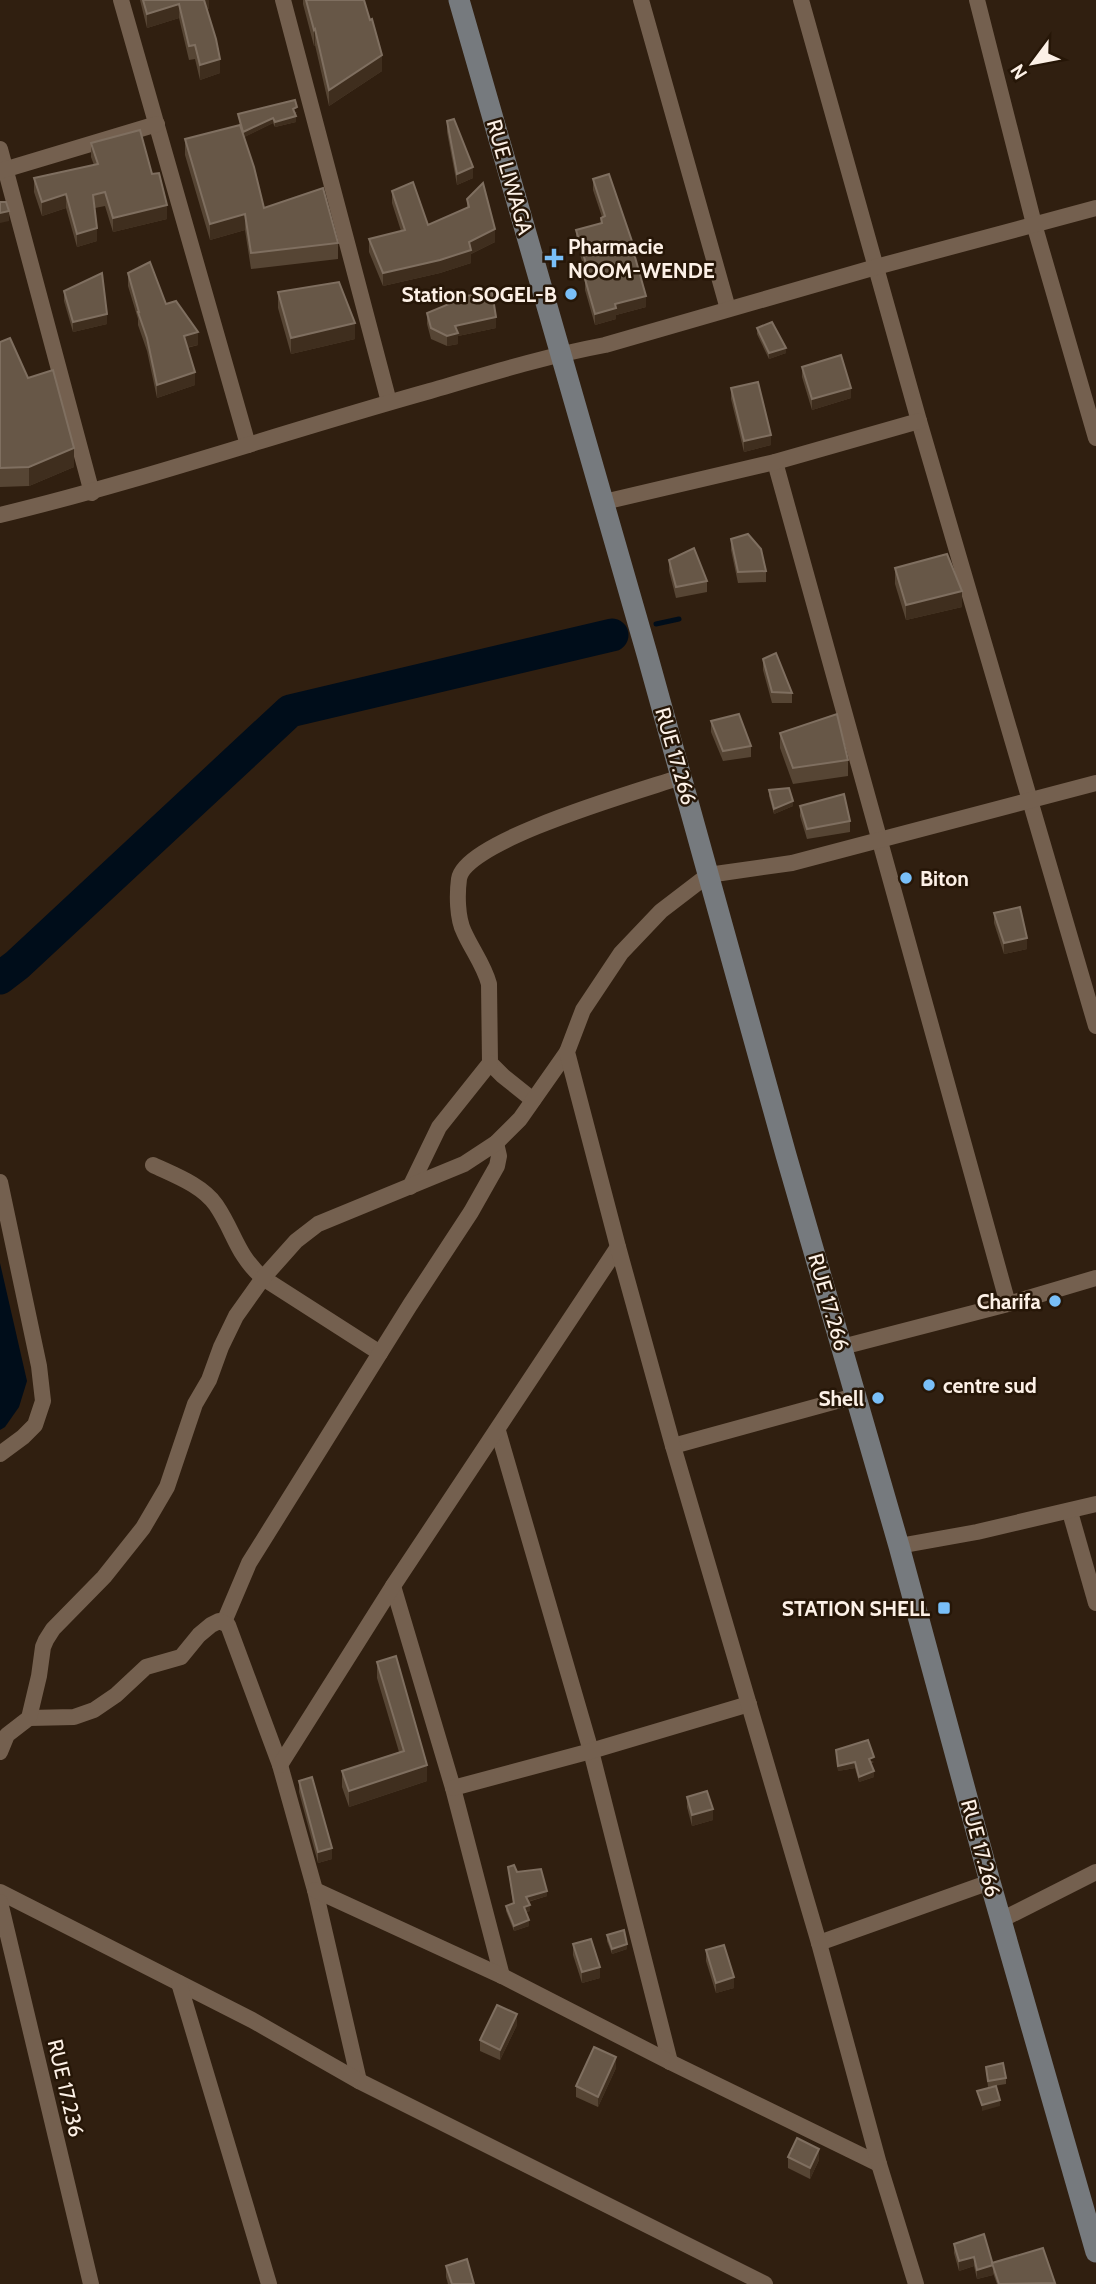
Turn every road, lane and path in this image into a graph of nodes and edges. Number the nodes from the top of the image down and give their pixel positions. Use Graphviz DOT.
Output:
graph roads {
  1 [pos="121,0"];
  2 [pos="283,0"];
  3 [pos="459,0"];
  4 [pos="641,0"];
  5 [pos="801,0"];
  6 [pos="976,0"];
  7 [pos="156,124"];
  8 [pos="0,149"];
  9 [pos="3,170"];
  10 [pos="1096,208"];
  11 [pos="1034,224"];
  12 [pos="876,267"];
  13 [pos="728,309"];
  14 [pos="561,353"];
  15 [pos="389,402"];
  16 [pos="919,421"];
  17 [pos="1096,438"];
  18 [pos="248,445"];
  19 [pos="775,462"];
  20 [pos="92,493"];
  21 [pos="604,502"];
  22 [pos="0,515"];
  23 [pos="681,777"];
  24 [pos="1096,783"];
  25 [pos="1029,802"];
  26 [pos="880,839"];
  27 [pos="708,875"];
  28 [pos="1096,1026"];
  29 [pos="567,1052"];
  30 [pos="490,1063"];
  31 [pos="533,1100"];
  32 [pos="496,1143"];
  33 [pos="153,1165"];
  34 [pos="0,1182"];
  35 [pos="410,1187"];
  36 [pos="618,1247"];
  37 [pos="263,1278"];
  38 [pos="1096,1278"];
  39 [pos="1008,1304"];
  40 [pos="842,1348"];
  41 [pos="380,1353"];
  42 [pos="856,1396"];
  43 [pos="498,1431"];
  44 [pos="673,1446"];
  45 [pos="0,1454"];
  46 [pos="1096,1504"];
  47 [pos="1070,1512"];
  48 [pos="899,1546"];
  49 [pos="393,1586"];
  50 [pos="1096,1603"];
  51 [pos="223,1622"];
  52 [pos="749,1704"];
  53 [pos="29,1718"];
  54 [pos="591,1751"];
  55 [pos="0,1752"];
  56 [pos="280,1765"];
  57 [pos="453,1788"];
  58 [pos="1096,1872"];
  59 [pos="990,1882"];
  60 [pos="315,1890"];
  61 [pos="0,1892"];
  62 [pos="0,1902"];
  63 [pos="1001,1920"];
  64 [pos="819,1942"];
  65 [pos="502,1976"];
  66 [pos="179,1983"];
  67 [pos="670,2062"];
  68 [pos="359,2081"];
  69 [pos="879,2164"];
  70 [pos="1096,2252"];
  71 [pos="91,2284"];
  72 [pos="269,2284"];
  73 [pos="765,2284"];
  74 [pos="916,2284"];
  1 -- 7 [label="street"];
  2 -- 15 [label="street"];
  3 -- 14 [label="main road, RUE LIWAGA"];
  4 -- 13 [label="street"];
  5 -- 12 [label="street"];
  6 -- 11 [label="street"];
  7 -- 9 [label="street"];
  7 -- 18 [label="street"];
  8 -- 9 [label="street"];
  9 -- 20 [label="street"];
  10 -- 11 [label="street"];
  11 -- 12 [label="street"];
  11 -- 17 [label="street"];
  12 -- 13 [label="street"];
  12 -- 16 [label="street"];
  13 -- 14 [label="street"];
  14 -- 15 [label="street"];
  14 -- 21 [label="main road, RUE 17.266"];
  15 -- 18 [label="street"];
  16 -- 19 [label="street"];
  16 -- 25 [label="street"];
  18 -- 20 [label="street"];
  19 -- 21 [label="street"];
  19 -- 26 [label="street"];
  20 -- 22 [label="street"];
  21 -- 23 [label="main road, RUE 17.266"];
  23 -- 27 [label="main road, RUE 17.266"];
  23 -- 30 [label="street"];
  24 -- 25 [label="street"];
  25 -- 26 [label="street"];
  25 -- 28 [label="street"];
  26 -- 27 [label="street"];
  26 -- 39 [label="street"];
  27 -- 29 [label="street"];
  27 -- 40 [label="main road, RUE 17.266"];
  29 -- 31 [label="street"];
  29 -- 36 [label="street"];
  30 -- 31 [label="street"];
  30 -- 35 [label="street"];
  31 -- 32 [label="street"];
  32 -- 35 [label="street"];
  32 -- 41 [label="street"];
  33 -- 37 [label="street"];
  34 -- 45 [label="street"];
  35 -- 37 [label="street"];
  36 -- 43 [label="street"];
  36 -- 44 [label="street"];
  37 -- 41 [label="street"];
  37 -- 53 [label="street"];
  38 -- 39 [label="street"];
  39 -- 40 [label="street"];
  40 -- 42 [label="main road, RUE 17.266"];
  41 -- 51 [label="street"];
  42 -- 44 [label="street"];
  42 -- 48 [label="main road, RUE 17.266"];
  43 -- 49 [label="street"];
  43 -- 54 [label="street"];
  44 -- 52 [label="street"];
  46 -- 47 [label="street"];
  47 -- 48 [label="street"];
  47 -- 50 [label="street"];
  48 -- 59 [label="main road, RUE 17.266"];
  49 -- 56 [label="street"];
  49 -- 57 [label="street"];
  51 -- 53 [label="street"];
  51 -- 56 [label="street"];
  52 -- 54 [label="street"];
  52 -- 64 [label="street"];
  53 -- 55 [label="street"];
  54 -- 57 [label="street"];
  54 -- 67 [label="street"];
  56 -- 60 [label="street"];
  57 -- 65 [label="street"];
  58 -- 63 [label="street"];
  59 -- 63 [label="main road, RUE 17.266"];
  59 -- 64 [label="street"];
  60 -- 65 [label="street"];
  60 -- 68 [label="street"];
  61 -- 66 [label="street"];
  62 -- 71 [label="street, RUE 17.236"];
  63 -- 70 [label="main road, RUE 17.266"];
  64 -- 69 [label="street"];
  65 -- 67 [label="street"];
  66 -- 68 [label="street"];
  66 -- 72 [label="street"];
  67 -- 69 [label="street"];
  68 -- 73 [label="street"];
  69 -- 74 [label="street"];
}
